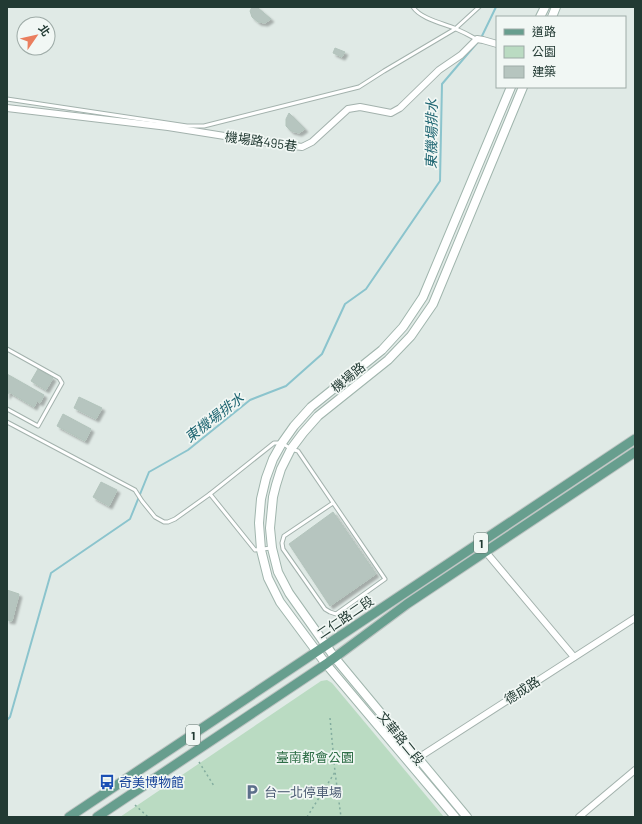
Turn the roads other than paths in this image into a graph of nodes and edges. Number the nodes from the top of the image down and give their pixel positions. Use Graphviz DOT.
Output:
graph roads {
  1 [pos="413,7"];
  2 [pos="478,7"];
  3 [pos="545,7"];
  4 [pos="540,16"];
  5 [pos="455,29"];
  6 [pos="480,40"];
  7 [pos="496,44"];
  8 [pos="511,88"];
  9 [pos="523,88"];
  10 [pos="7,99"];
  11 [pos="7,108"];
  12 [pos="7,349"];
  13 [pos="7,409"];
  14 [pos="7,422"];
  15 [pos="635,439"];
  16 [pos="282,443"];
  17 [pos="291,449"];
  18 [pos="635,452"];
  19 [pos="210,494"];
  20 [pos="333,503"];
  21 [pos="272,548"];
  22 [pos="261,550"];
  23 [pos="485,551"];
  24 [pos="635,618"];
  25 [pos="326,646"];
  26 [pos="316,652"];
  27 [pos="574,657"];
  28 [pos="335,658"];
  29 [pos="326,664"];
  30 [pos="418,758"];
  31 [pos="410,764"];
  32 [pos="635,770"];
  33 [pos="69,817"];
  34 [pos="97,817"];
  35 [pos="455,817"];
  36 [pos="467,817"];
  37 [pos="580,817"];
  1 -- 5 [label="lane"];
  2 -- 5 [label="lane"];
  3 -- 4 [label="street"];
  5 -- 6 [label="lane"];
  5 -- 10 [label="lane"];
  6 -- 7 [label="street"];
  6 -- 11 [label="street, 機場路495巷"];
  8 -- 16 [label="street, 機場路"];
  9 -- 17 [label="street, 機場路"];
  12 -- 13 [label="lane"];
  14 -- 19 [label="lane"];
  15 -- 25 [label="main road, 二仁路二段 / 1"];
  16 -- 17 [label="lane"];
  16 -- 19 [label="lane"];
  16 -- 22 [label="street, 機場路"];
  17 -- 20 [label="lane"];
  17 -- 21 [label="street, 機場路"];
  18 -- 23 [label="main road, 二仁路二段 / 1"];
  19 -- 22 [label="lane"];
  20 -- 20 [label="lane"];
  21 -- 22 [label="lane"];
  21 -- 25 [label="street, 機場路"];
  22 -- 26 [label="street, 機場路"];
  23 -- 27 [label="street"];
  23 -- 28 [label="main road, 二仁路二段 / 1"];
  24 -- 27 [label="street, 德成路"];
  25 -- 26 [label="main road, 二仁路二段 / 1"];
  25 -- 28 [label="street, 機場路"];
  26 -- 29 [label="street, 機場路"];
  26 -- 33 [label="main road, 二仁路二段 / 1"];
  27 -- 30 [label="street, 德成路"];
  28 -- 29 [label="main road, 二仁路二段 / 1"];
  28 -- 30 [label="street, 文華路二段"];
  29 -- 31 [label="street, 文華路二段"];
  29 -- 34 [label="main road, 二仁路二段 / 1"];
  30 -- 31 [label="street, 德成路"];
  30 -- 36 [label="street, 文華路二段"];
  31 -- 35 [label="street, 文華路二段"];
  32 -- 37 [label="street"];
}
